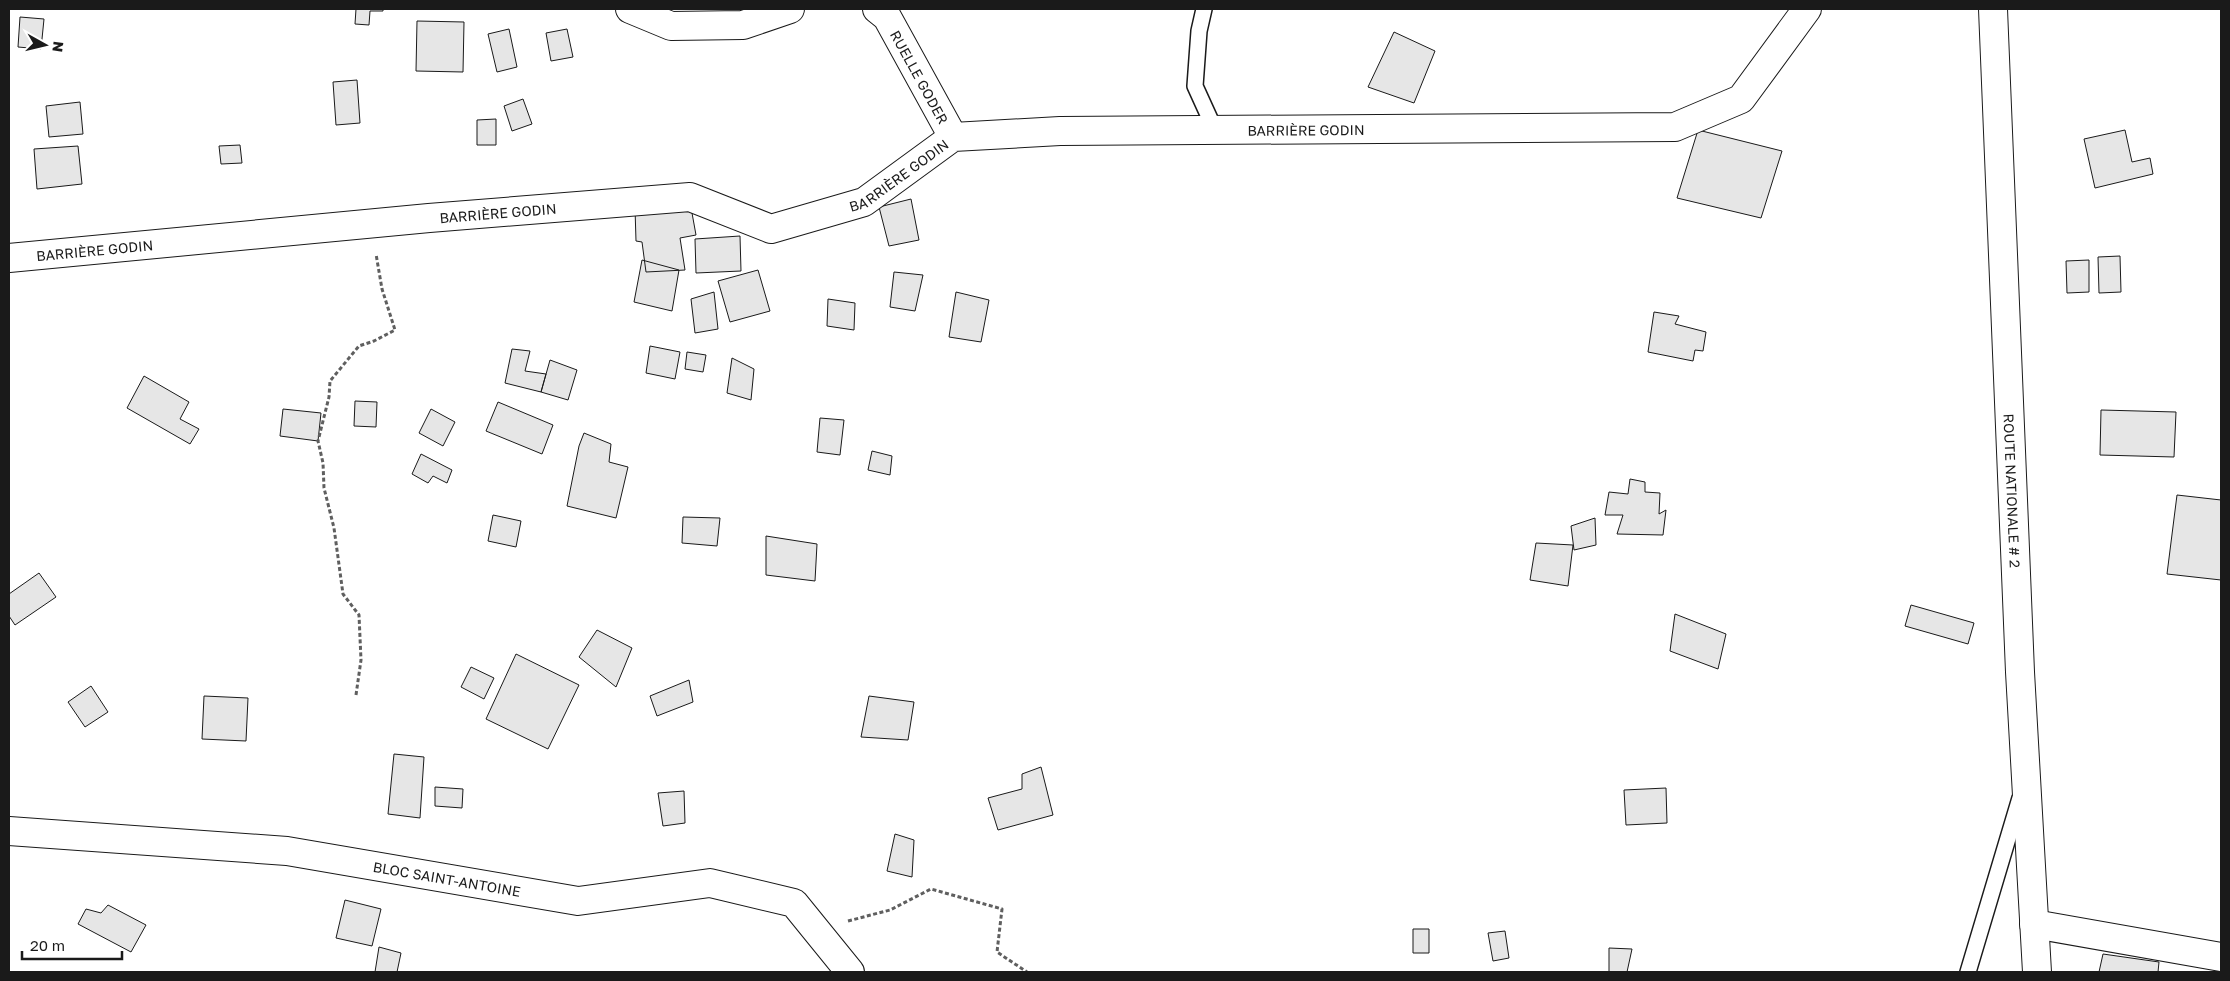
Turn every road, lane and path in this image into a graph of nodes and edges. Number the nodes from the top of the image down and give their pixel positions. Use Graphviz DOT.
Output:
graph roads {
  1 [pos="630,9"];
  2 [pos="790,9"];
  3 [pos="859,9"];
  4 [pos="1204,9"];
  5 [pos="1807,9"];
  6 [pos="1993,9"];
  7 [pos="882,13"];
  8 [pos="1215,130"];
  9 [pos="953,137"];
  10 [pos="371,223"];
  11 [pos="9,258"];
  12 [pos="356,694"];
  13 [pos="2026,778"];
  14 [pos="9,831"];
  15 [pos="2034,924"];
  16 [pos="816,929"];
  17 [pos="2221,957"];
  18 [pos="850,972"];
  19 [pos="1027,972"];
  20 [pos="1968,972"];
  21 [pos="2037,972"];
  1 -- 2 [label="street"];
  3 -- 7 [label="street"];
  4 -- 8 [label="lane"];
  5 -- 8 [label="street, BARRIÈRE GODIN"];
  6 -- 13 [label="street, ROUTE NATIONALE # 2"];
  7 -- 9 [label="street, RUELLE GODER"];
  8 -- 9 [label="street, BARRIÈRE GODIN"];
  9 -- 10 [label="street, BARRIÈRE GODIN"];
  10 -- 11 [label="street, BARRIÈRE GODIN"];
  10 -- 12 [label="path"];
  13 -- 15 [label="street, ROUTE NATIONALE # 2"];
  13 -- 20 [label="lane"];
  14 -- 16 [label="street, BLOC SAINT-ANTOINE"];
  15 -- 17 [label="street"];
  15 -- 21 [label="street, ROUTE NATIONALE # 2"];
  16 -- 18 [label="street, BLOC SAINT-ANTOINE"];
  16 -- 19 [label="path"];
}
